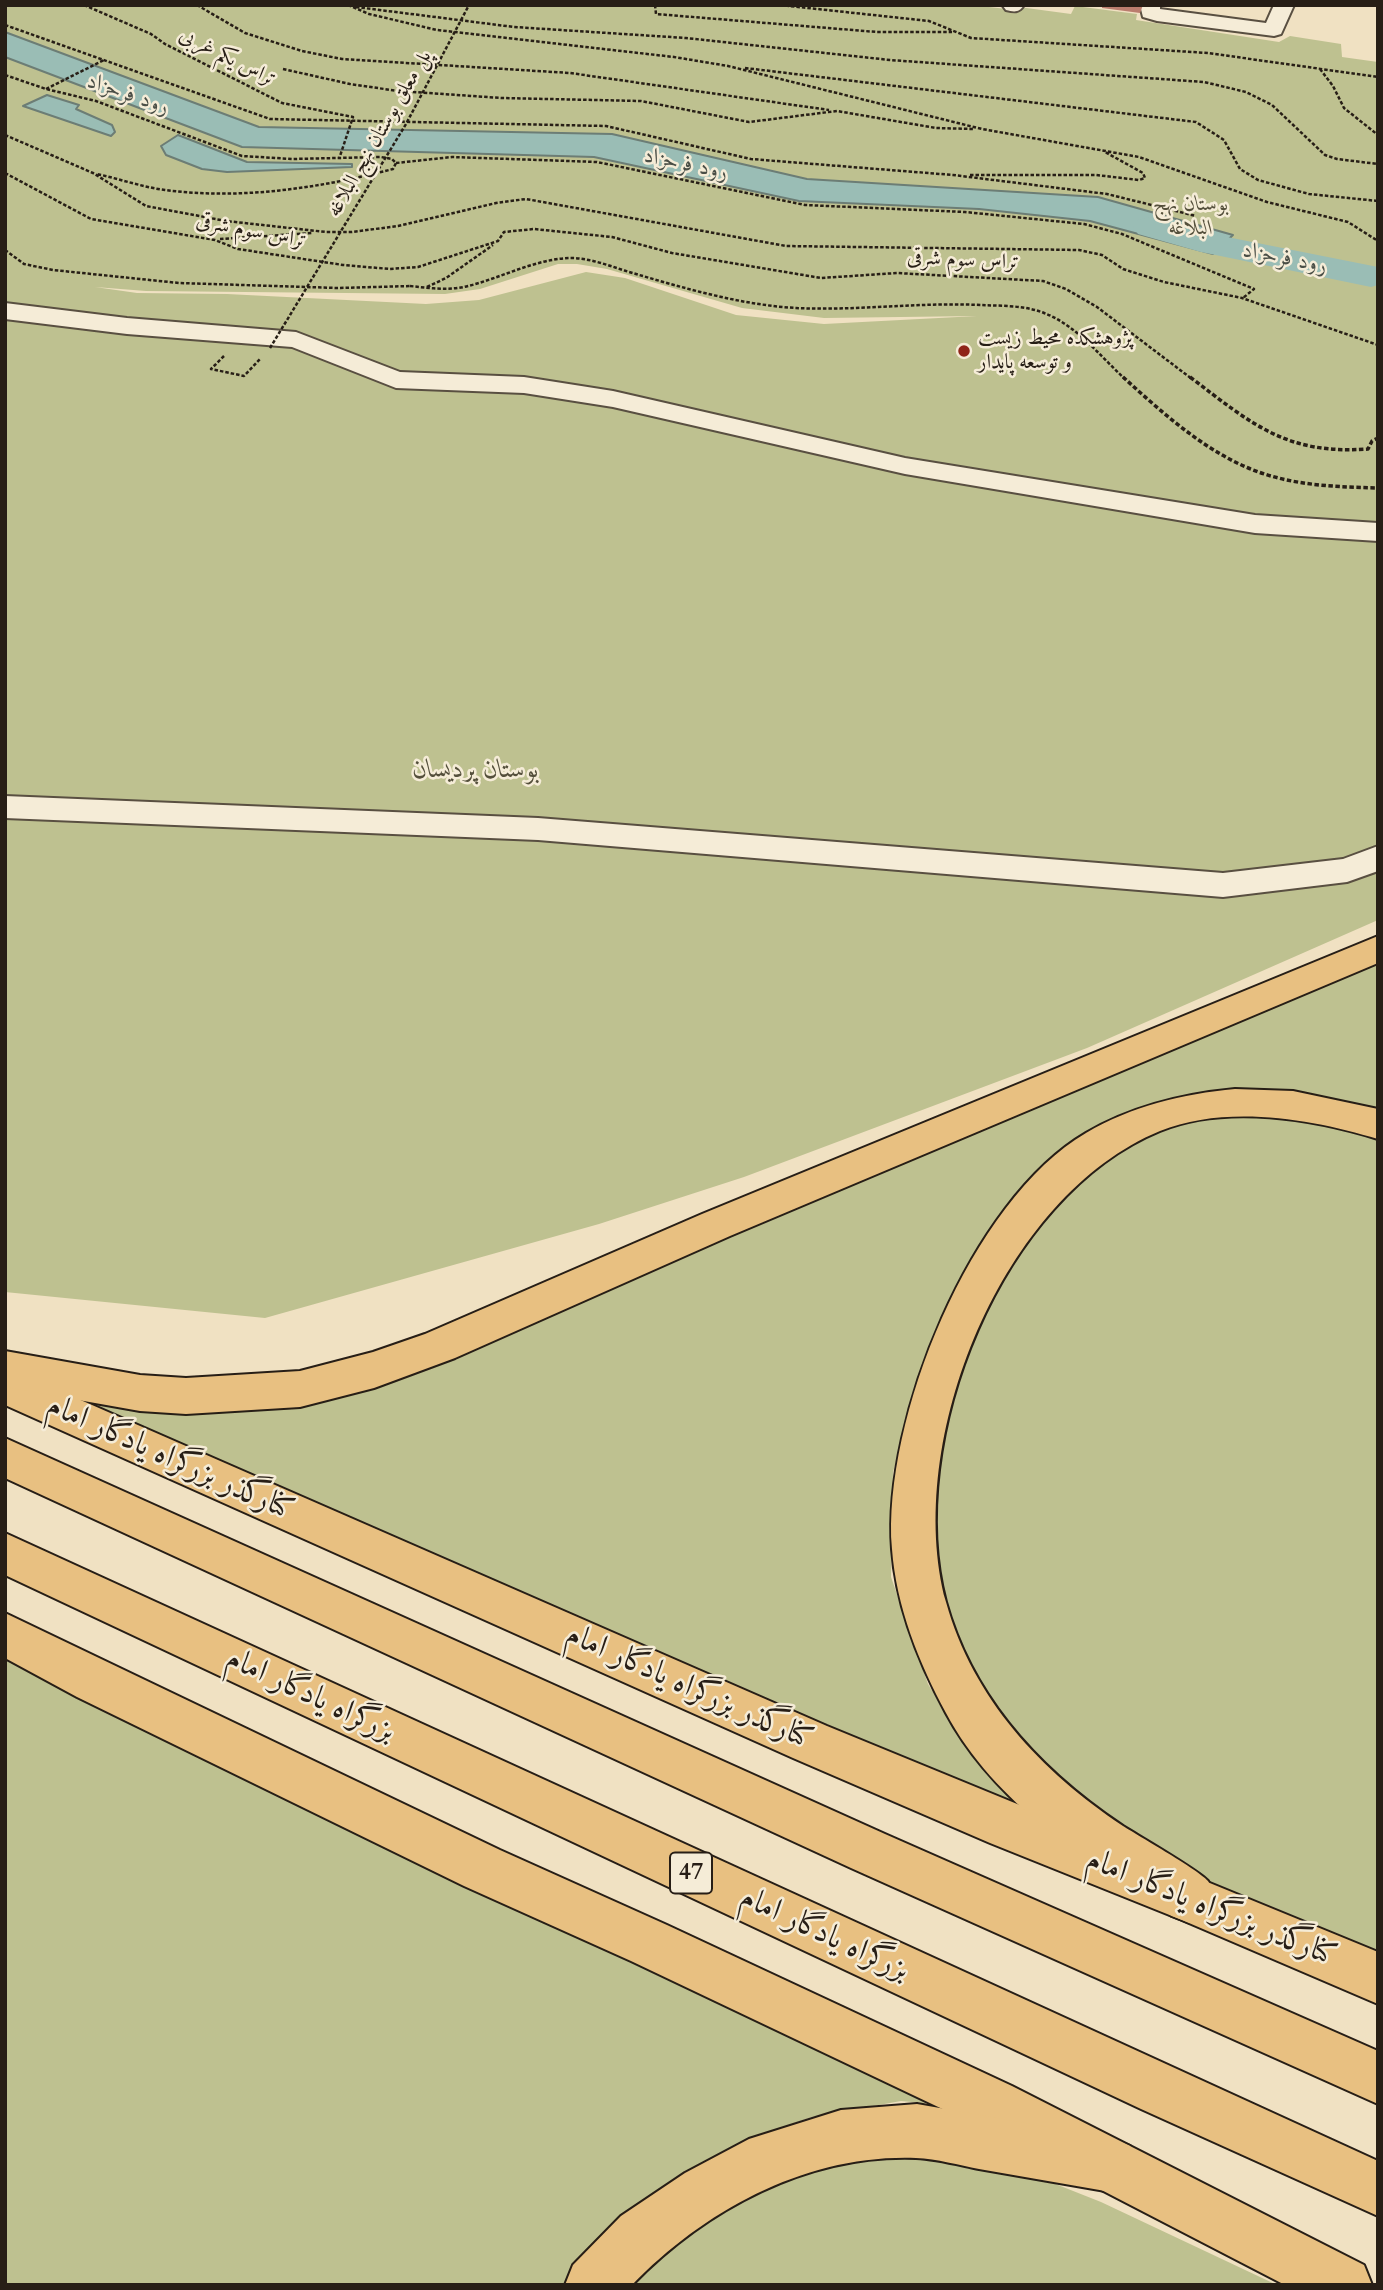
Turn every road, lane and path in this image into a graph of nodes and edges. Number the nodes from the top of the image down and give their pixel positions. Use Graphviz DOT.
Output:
graph roads {
  1 [pos="84,5"];
  2 [pos="197,5"];
  3 [pos="469,5"];
  4 [pos="655,5"];
  5 [pos="780,5"];
  6 [pos="1284,5"];
  7 [pos="349,6"];
  8 [pos="1150,9"];
  9 [pos="5,25"];
  10 [pos="957,32"];
  11 [pos="104,60"];
  12 [pos="728,66"];
  13 [pos="284,69"];
  14 [pos="1320,69"];
  15 [pos="5,75"];
  16 [pos="1378,77"];
  17 [pos="46,89"];
  18 [pos="837,111"];
  19 [pos="352,122"];
  20 [pos="982,129"];
  21 [pos="5,135"];
  22 [pos="1378,135"];
  23 [pos="1098,148"];
  24 [pos="339,159"];
  25 [pos="396,163"];
  26 [pos="1378,164"];
  27 [pos="5,173"];
  28 [pos="93,173"];
  29 [pos="953,175"];
  30 [pos="1378,201"];
  31 [pos="1196,216"];
  32 [pos="326,233"];
  33 [pos="215,240"];
  34 [pos="498,241"];
  35 [pos="1378,241"];
  36 [pos="5,250"];
  37 [pos="410,286"];
  38 [pos="1242,298"];
  39 [pos="5,311"];
  40 [pos="244,335"];
  41 [pos="1378,345"];
  42 [pos="270,348"];
  43 [pos="261,357"];
  44 [pos="1378,438"];
  45 [pos="1368,449"];
  46 [pos="1378,451"];
  47 [pos="1378,488"];
  48 [pos="1378,532"];
  49 [pos="5,807"];
  50 [pos="1378,858"];
  51 [pos="1378,949"];
  52 [pos="1378,1124"];
  53 [pos="5,1369"];
  54 [pos="5,1385"];
  55 [pos="5,1457"];
  56 [pos="5,1553"];
  57 [pos="5,1634"];
  58 [pos="1190,1898"];
  59 [pos="1378,1978"];
  60 [pos="1378,2078"];
  61 [pos="1111,2165"];
  62 [pos="1378,2189"];
  63 [pos="593,2285"];
  64 [pos="1344,2285"];
  1 -- 19 [label="path, تراس یکم غربی"];
  2 -- 18 [label="path"];
  3 -- 42 [label="path, پل معلق بوستان نهج البلاغه, bridge"];
  4 -- 10 [label="path"];
  5 -- 10 [label="path"];
  6 -- 8 [label="street"];
  7 -- 12 [label="path"];
  7 -- 26 [label="path"];
  9 -- 11 [label="path"];
  10 -- 14 [label="path"];
  11 -- 17 [label="path"];
  11 -- 19 [label="path"];
  12 -- 20 [label="path"];
  12 -- 30 [label="path"];
  13 -- 18 [label="path"];
  14 -- 16 [label="path"];
  14 -- 22 [label="path"];
  15 -- 17 [label="path"];
  17 -- 24 [label="path"];
  18 -- 20 [label="path"];
  19 -- 24 [label="path"];
  19 -- 29 [label="path"];
  20 -- 23 [label="path"];
  21 -- 28 [label="path"];
  23 -- 29 [label="path"];
  23 -- 35 [label="path"];
  24 -- 25 [label="path"];
  25 -- 28 [label="path"];
  25 -- 38 [label="path"];
  27 -- 33 [label="path, تراس سوم شرقی"];
  28 -- 32 [label="path"];
  29 -- 31 [label="path"];
  32 -- 33 [label="path"];
  32 -- 38 [label="path"];
  33 -- 34 [label="path, تراس سوم شرقی"];
  34 -- 37 [label="path, تراس سوم شرقی"];
  34 -- 45 [label="path, تراس سوم شرقی"];
  36 -- 37 [label="path, تراس سوم شرقی"];
  37 -- 47 [label="path"];
  38 -- 41 [label="path"];
  39 -- 40 [label="street"];
  40 -- 43 [label="path"];
  40 -- 48 [label="street"];
  44 -- 45 [label="path"];
  45 -- 46 [label="path"];
  49 -- 50 [label="street"];
  51 -- 53 [label="main road"];
  52 -- 58 [label="main road"];
  54 -- 58 [label="main road, کنارگذر بزرگراه یادگار امام"];
  55 -- 60 [label="main road"];
  56 -- 62 [label="main road, بزرگراه یادگار امام / 47"];
  57 -- 61 [label="main road"];
  58 -- 59 [label="main road, کنارگذر بزرگراه یادگار امام"];
  61 -- 63 [label="main road"];
  61 -- 64 [label="main road"];
}
